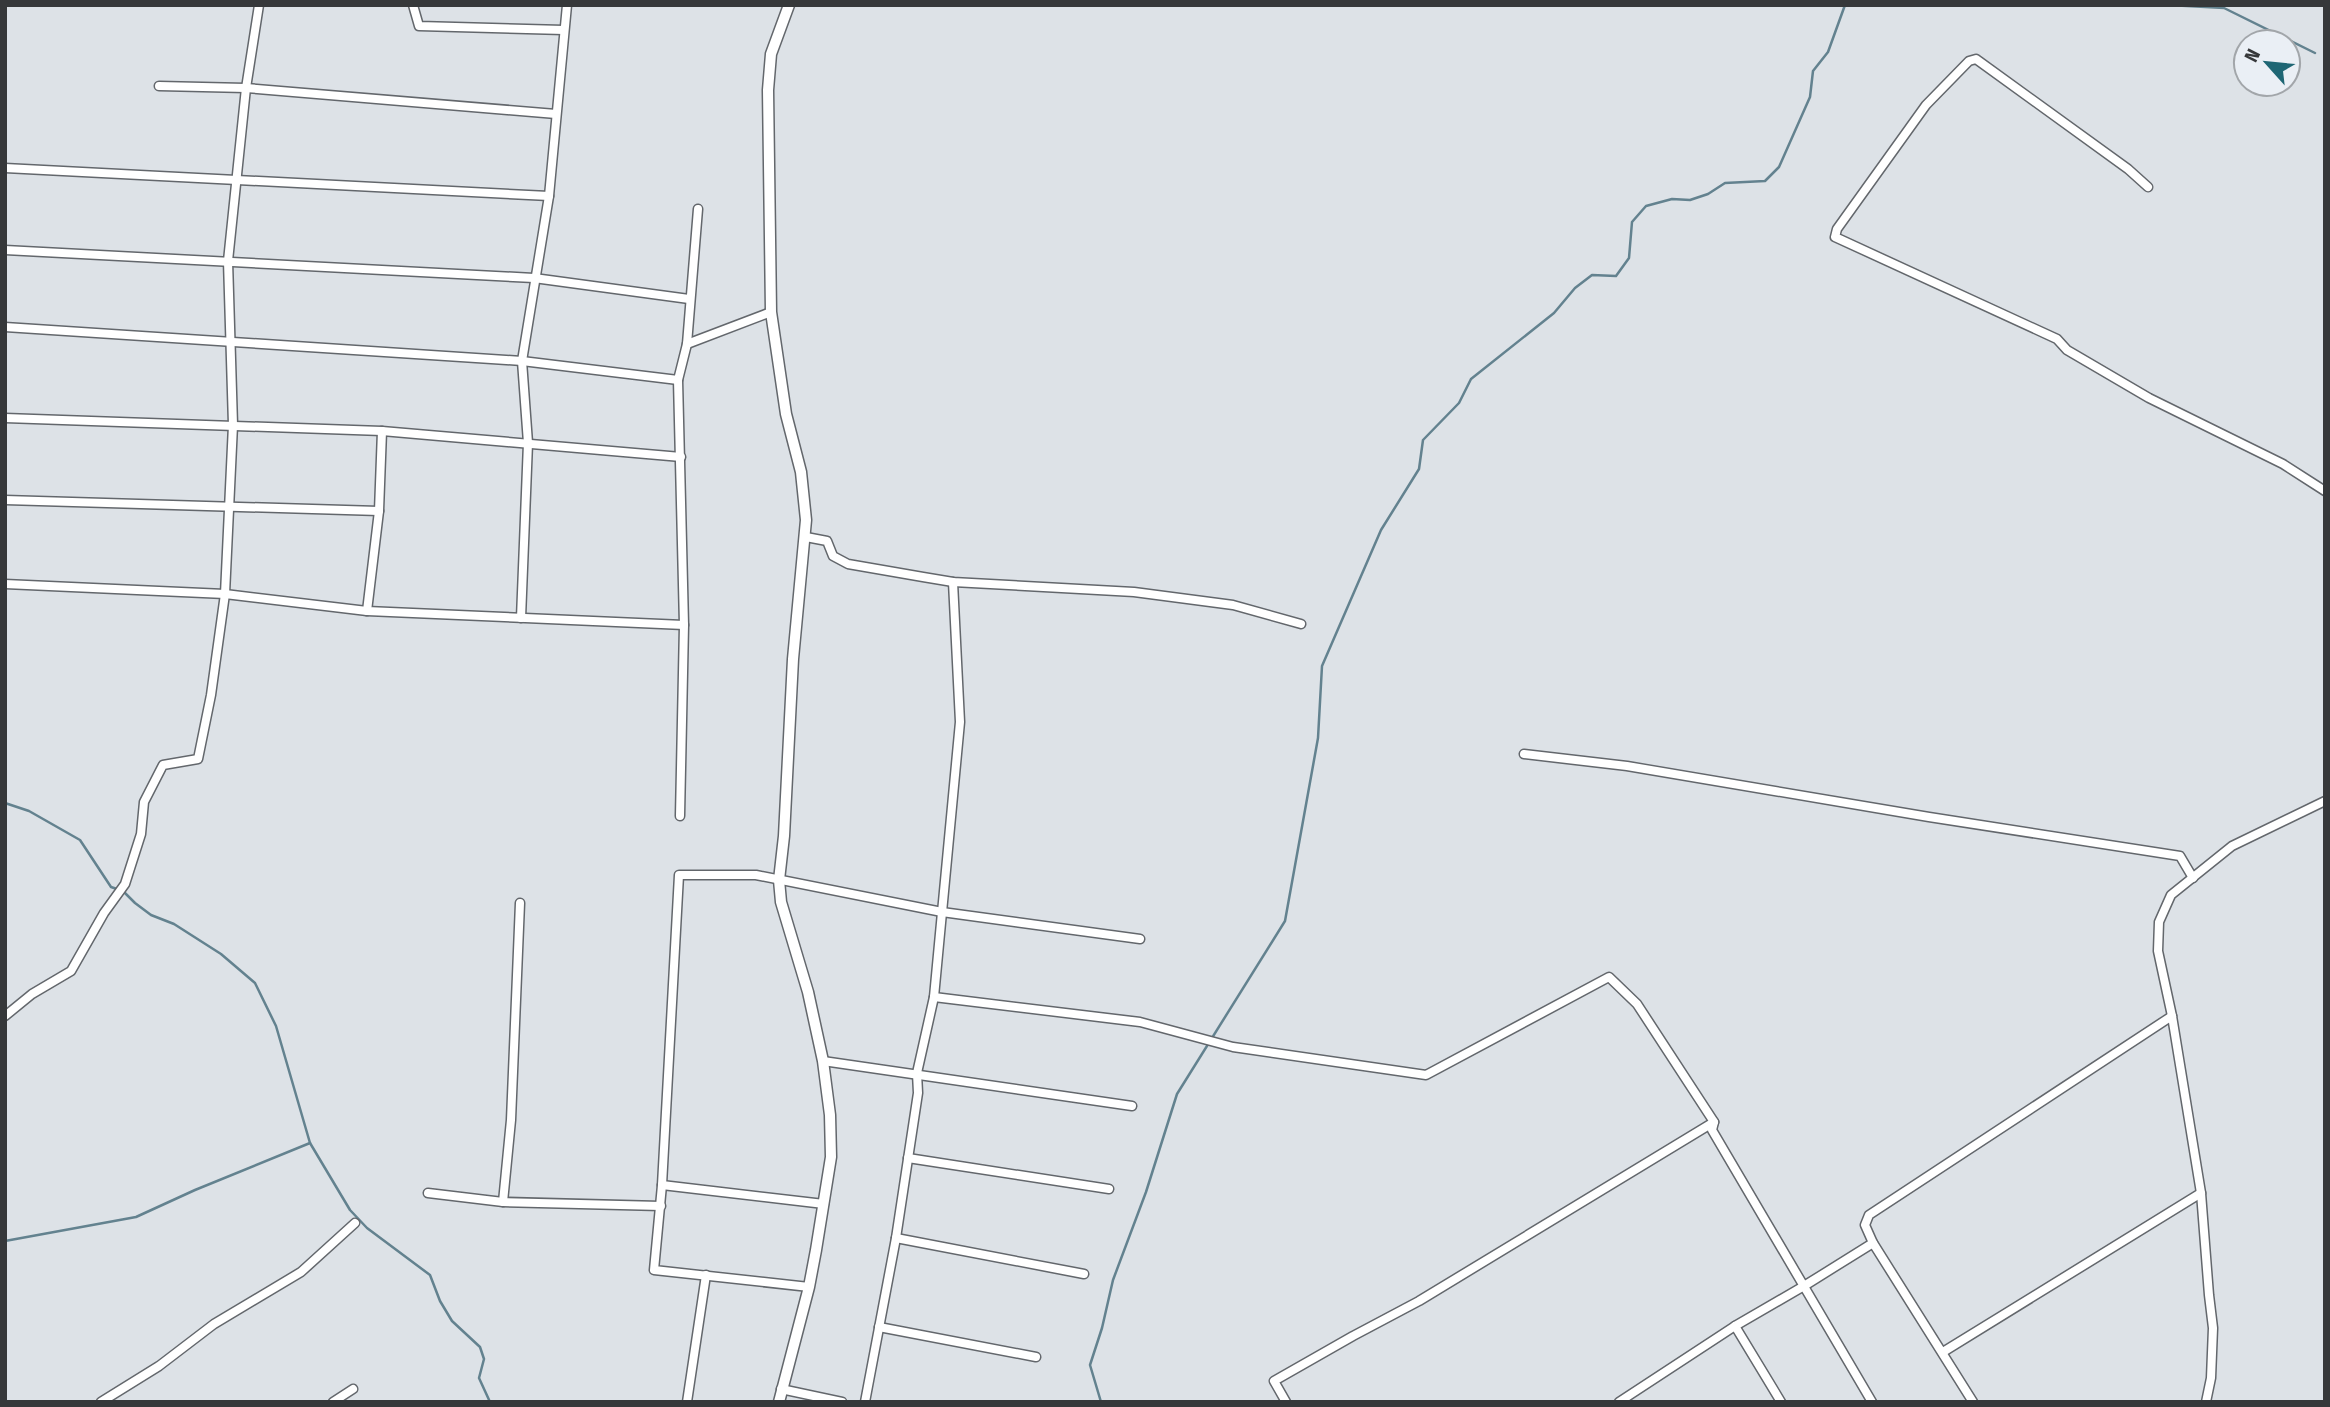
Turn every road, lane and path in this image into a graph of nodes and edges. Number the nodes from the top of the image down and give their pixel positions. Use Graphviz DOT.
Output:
graph roads {
  1 [pos="259,5"];
  2 [pos="413,5"];
  3 [pos="568,5"];
  4 [pos="789,5"];
  5 [pos="564,30"];
  6 [pos="159,86"];
  7 [pos="246,88"];
  8 [pos="556,114"];
  9 [pos="5,167"];
  10 [pos="237,180"];
  11 [pos="2148,187"];
  12 [pos="549,196"];
  13 [pos="698,209"];
  14 [pos="5,250"];
  15 [pos="228,261"];
  16 [pos="534,278"];
  17 [pos="689,299"];
  18 [pos="771,312"];
  19 [pos="5,327"];
  20 [pos="231,343"];
  21 [pos="687,344"];
  22 [pos="522,361"];
  23 [pos="678,380"];
  24 [pos="5,418"];
  25 [pos="233,425"];
  26 [pos="382,431"];
  27 [pos="528,443"];
  28 [pos="681,457"];
  29 [pos="2325,491"];
  30 [pos="5,500"];
  31 [pos="229,507"];
  32 [pos="379,511"];
  33 [pos="806,537"];
  34 [pos="953,582"];
  35 [pos="5,584"];
  36 [pos="225,594"];
  37 [pos="367,611"];
  38 [pos="521,618"];
  39 [pos="1301,624"];
  40 [pos="684,625"];
  41 [pos="1524,754"];
  42 [pos="2325,802"];
  43 [pos="680,816"];
  44 [pos="2193,878"];
  45 [pos="779,880"];
  46 [pos="520,904"];
  47 [pos="942,912"];
  48 [pos="1140,939"];
  49 [pos="934,997"];
  50 [pos="5,1016"];
  51 [pos="2172,1016"];
  52 [pos="823,1061"];
  53 [pos="917,1073"];
  54 [pos="1132,1106"];
  55 [pos="1714,1122"];
  56 [pos="908,1158"];
  57 [pos="662,1185"];
  58 [pos="1109,1189"];
  59 [pos="428,1193"];
  60 [pos="2202,1193"];
  61 [pos="503,1202"];
  62 [pos="824,1204"];
  63 [pos="661,1206"];
  64 [pos="355,1223"];
  65 [pos="895,1238"];
  66 [pos="1873,1243"];
  67 [pos="1084,1274"];
  68 [pos="706,1275"];
  69 [pos="1804,1286"];
  70 [pos="809,1287"];
  71 [pos="1735,1326"];
  72 [pos="879,1327"];
  73 [pos="1943,1352"];
  74 [pos="1036,1357"];
  75 [pos="353,1389"];
  76 [pos="781,1389"];
  77 [pos="114,1399"];
  78 [pos="101,1402"];
  79 [pos="333,1402"];
  80 [pos="687,1402"];
  81 [pos="779,1402"];
  82 [pos="842,1402"];
  83 [pos="865,1402"];
  84 [pos="1286,1402"];
  85 [pos="1619,1402"];
  86 [pos="1781,1402"];
  87 [pos="1872,1402"];
  88 [pos="1973,1402"];
  89 [pos="2206,1402"];
  1 -- 7 [label="street"];
  2 -- 5 [label="street"];
  3 -- 5 [label="street"];
  4 -- 18 [label="street"];
  5 -- 8 [label="street"];
  6 -- 7 [label="street"];
  7 -- 8 [label="street"];
  7 -- 10 [label="street"];
  8 -- 12 [label="street"];
  9 -- 10 [label="street"];
  10 -- 12 [label="street"];
  10 -- 15 [label="street"];
  11 -- 29 [label="street"];
  12 -- 16 [label="street"];
  13 -- 17 [label="street"];
  14 -- 15 [label="street"];
  15 -- 16 [label="street"];
  15 -- 20 [label="street"];
  16 -- 17 [label="street"];
  16 -- 22 [label="street"];
  17 -- 21 [label="street"];
  18 -- 21 [label="street"];
  18 -- 33 [label="street"];
  19 -- 20 [label="street"];
  20 -- 22 [label="street"];
  20 -- 25 [label="street"];
  21 -- 23 [label="street"];
  22 -- 23 [label="street"];
  22 -- 27 [label="street"];
  23 -- 28 [label="street"];
  24 -- 25 [label="street"];
  25 -- 26 [label="street"];
  25 -- 31 [label="street"];
  26 -- 27 [label="street"];
  26 -- 32 [label="street"];
  27 -- 28 [label="street"];
  27 -- 38 [label="street"];
  28 -- 40 [label="street"];
  30 -- 31 [label="street"];
  31 -- 32 [label="street"];
  31 -- 36 [label="street"];
  32 -- 37 [label="street"];
  33 -- 34 [label="street"];
  33 -- 45 [label="street"];
  34 -- 39 [label="street"];
  34 -- 47 [label="street"];
  35 -- 36 [label="street"];
  36 -- 37 [label="street"];
  36 -- 50 [label="street"];
  37 -- 38 [label="street"];
  38 -- 40 [label="street"];
  40 -- 43 [label="street"];
  41 -- 44 [label="street"];
  42 -- 44 [label="street"];
  44 -- 51 [label="street"];
  45 -- 47 [label="street"];
  45 -- 52 [label="street"];
  45 -- 57 [label="street"];
  46 -- 61 [label="street"];
  47 -- 48 [label="street"];
  47 -- 49 [label="street"];
  49 -- 53 [label="street"];
  49 -- 55 [label="street"];
  51 -- 60 [label="street"];
  51 -- 66 [label="street"];
  52 -- 53 [label="street"];
  52 -- 62 [label="street"];
  53 -- 54 [label="street"];
  53 -- 56 [label="street"];
  55 -- 69 [label="street"];
  55 -- 84 [label="street"];
  56 -- 58 [label="street"];
  56 -- 65 [label="street"];
  57 -- 62 [label="street"];
  57 -- 63 [label="street"];
  59 -- 61 [label="street"];
  60 -- 73 [label="street"];
  60 -- 89 [label="street"];
  61 -- 63 [label="street"];
  62 -- 70 [label="street"];
  63 -- 68 [label="street"];
  64 -- 77 [label="street"];
  65 -- 67 [label="street"];
  65 -- 72 [label="street"];
  66 -- 69 [label="street"];
  66 -- 73 [label="street"];
  68 -- 70 [label="street"];
  68 -- 80 [label="street"];
  69 -- 71 [label="street"];
  69 -- 87 [label="street"];
  70 -- 76 [label="street"];
  71 -- 85 [label="street"];
  71 -- 86 [label="street"];
  72 -- 74 [label="street"];
  72 -- 83 [label="street"];
  73 -- 88 [label="street"];
  75 -- 79 [label="street"];
  76 -- 81 [label="street"];
  76 -- 82 [label="street"];
  77 -- 78 [label="street"];
}
